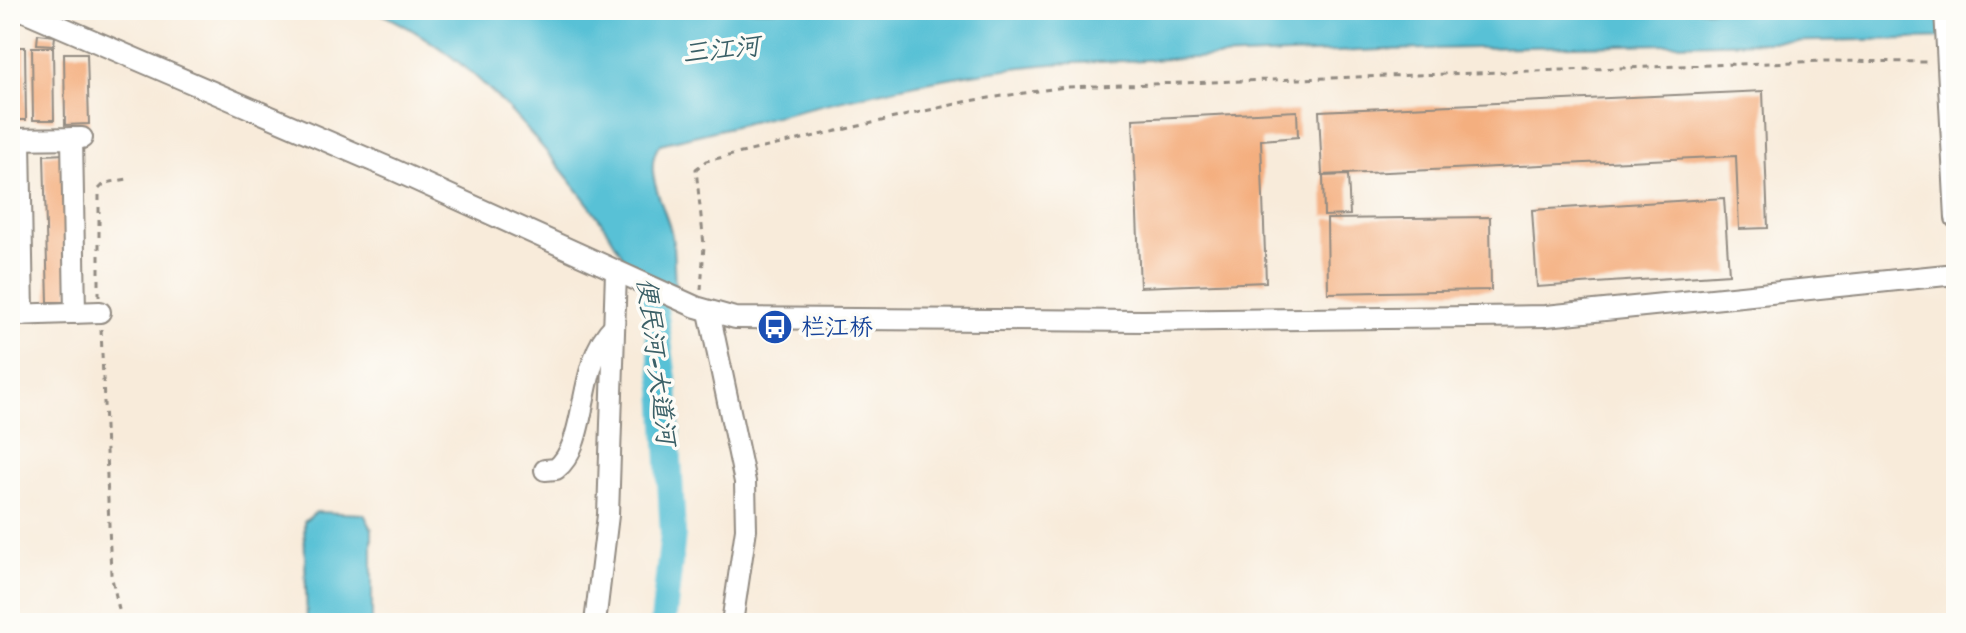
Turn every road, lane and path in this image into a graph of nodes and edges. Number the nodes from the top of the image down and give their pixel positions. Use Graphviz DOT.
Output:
graph roads {
  1 [pos="22,10"];
  2 [pos="1945,10"];
  3 [pos="1947,63"];
  4 [pos="15,139"];
  5 [pos="128,179"];
  6 [pos="1956,218"];
  7 [pos="620,274"];
  8 [pos="1956,274"];
  9 [pos="702,310"];
  10 [pos="100,312"];
  11 [pos="75,313"];
  12 [pos="17,315"];
  13 [pos="614,326"];
  14 [pos="545,470"];
  15 [pos="122,623"];
  16 [pos="595,623"];
  17 [pos="732,623"];
  1 -- 7 [label="street"];
  2 -- 3 [label="street"];
  3 -- 6 [label="street"];
  3 -- 9 [label="path"];
  4 -- 11 [label="street"];
  4 -- 12 [label="street"];
  5 -- 10 [label="path"];
  7 -- 9 [label="street"];
  7 -- 13 [label="street"];
  8 -- 9 [label="street"];
  9 -- 17 [label="street"];
  10 -- 11 [label="street"];
  10 -- 15 [label="path"];
  11 -- 12 [label="street"];
  13 -- 14 [label="street"];
  13 -- 16 [label="street"];
}
